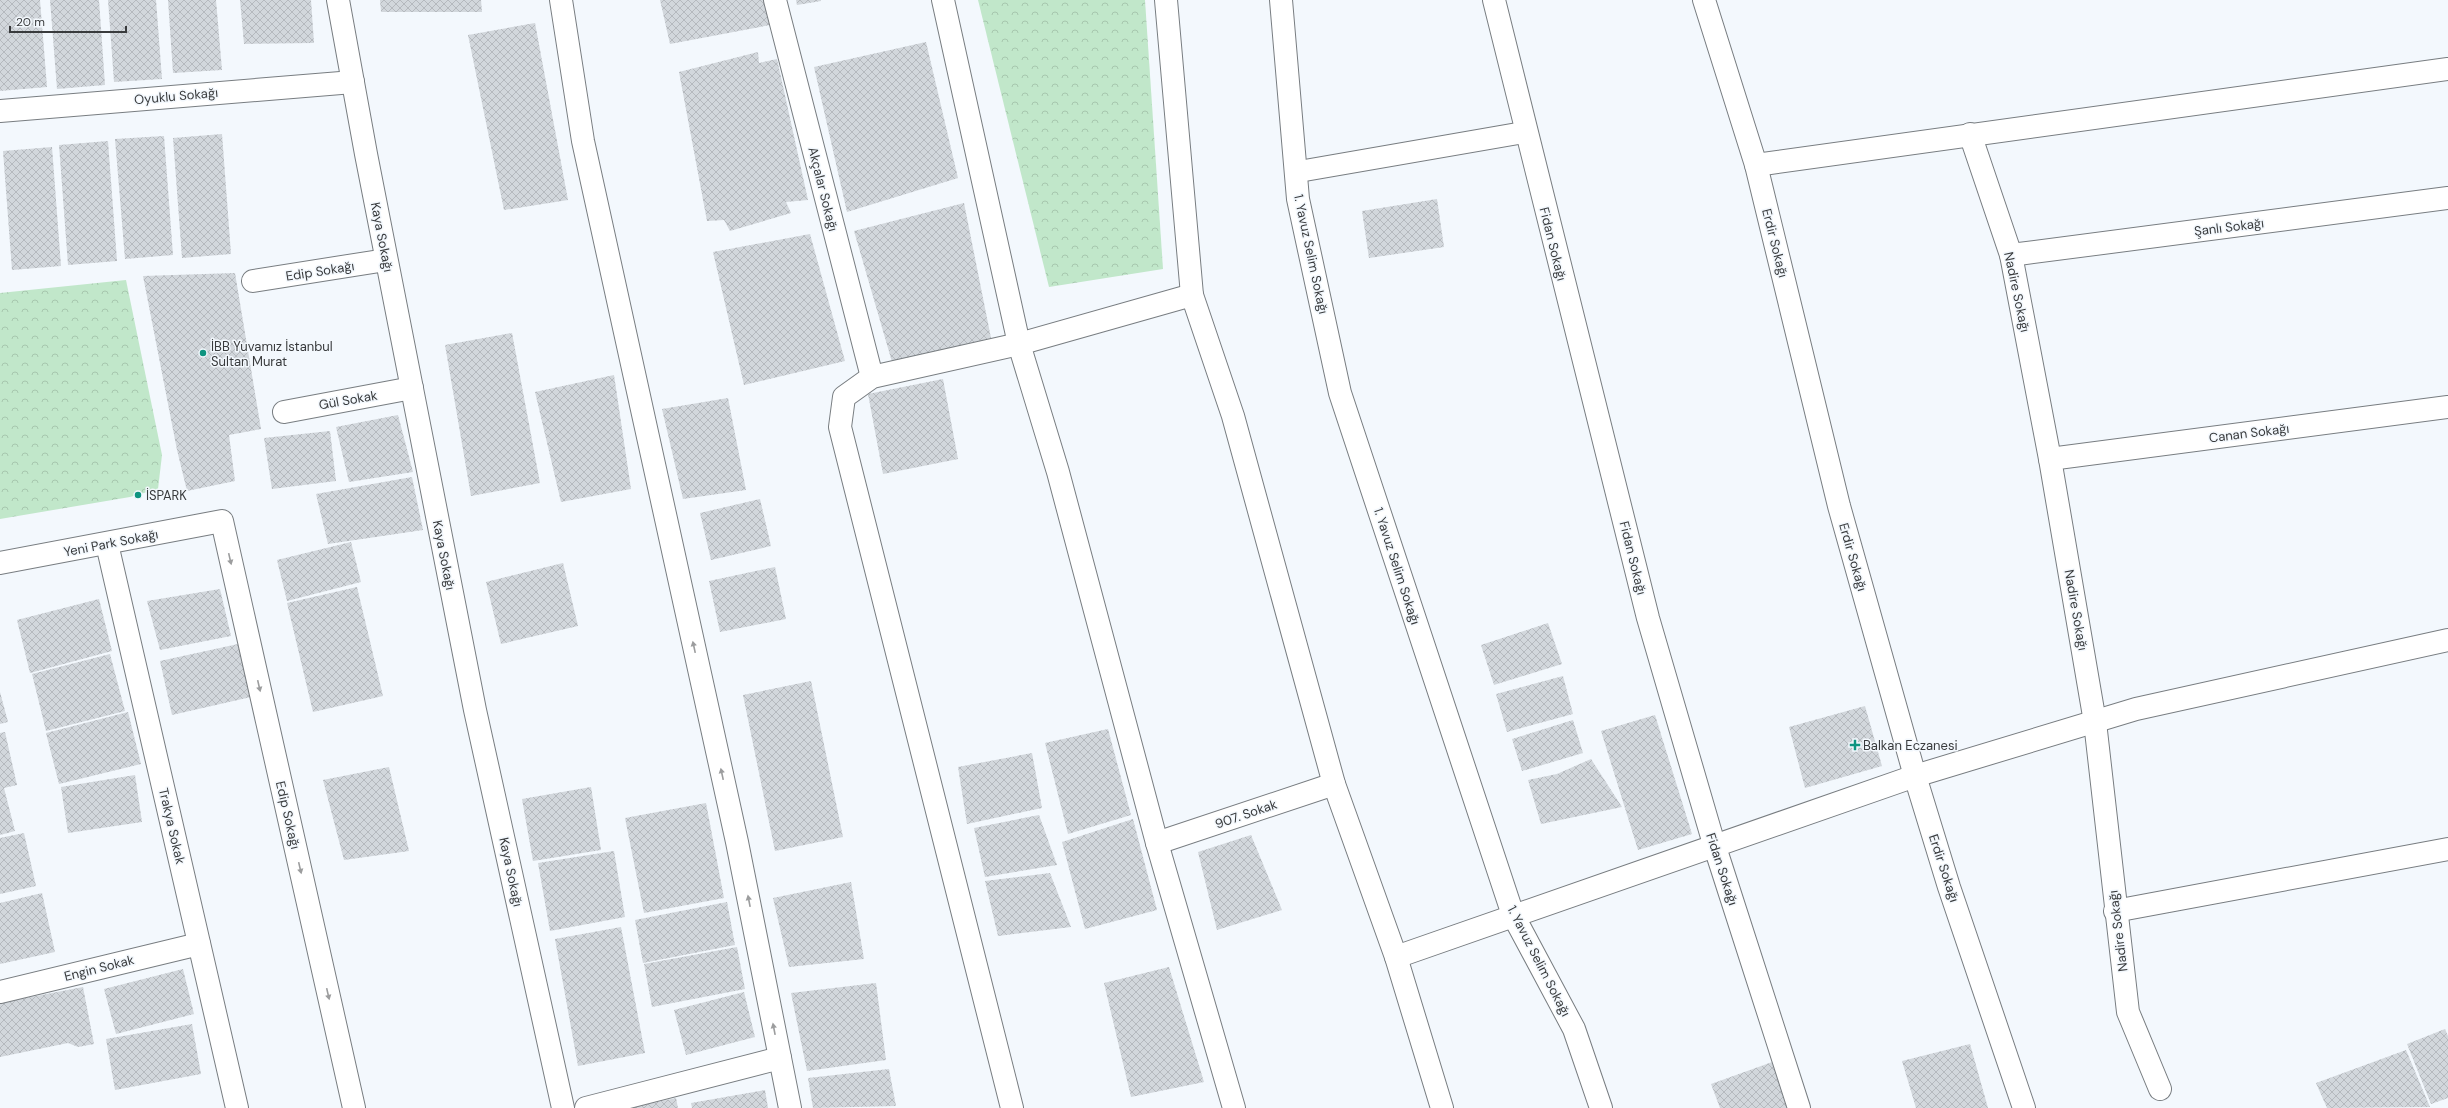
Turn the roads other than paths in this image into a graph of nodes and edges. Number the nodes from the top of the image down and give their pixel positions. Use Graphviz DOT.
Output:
graph roads {
  1 [pos="338,0"];
  2 [pos="561,0"];
  3 [pos="775,0"];
  4 [pos="943,0"];
  5 [pos="1166,0"];
  6 [pos="1281,0"];
  7 [pos="1494,0"];
  8 [pos="1704,0"];
  9 [pos="2448,68"];
  10 [pos="353,82"];
  11 [pos="0,111"];
  12 [pos="1526,132"];
  13 [pos="1970,134"];
  14 [pos="1756,165"];
  15 [pos="1296,172"];
  16 [pos="2448,198"];
  17 [pos="2011,256"];
  18 [pos="386,260"];
  19 [pos="253,281"];
  20 [pos="1192,295"];
  21 [pos="1019,344"];
  22 [pos="872,377"];
  23 [pos="412,388"];
  24 [pos="2448,407"];
  25 [pos="284,412"];
  26 [pos="2050,460"];
  27 [pos="222,521"];
  28 [pos="107,544"];
  29 [pos="0,563"];
  30 [pos="2448,640"];
  31 [pos="2095,722"];
  32 [pos="1915,776"];
  33 [pos="1334,784"];
  34 [pos="1157,843"];
  35 [pos="1714,844"];
  36 [pos="2448,849"];
  37 [pos="2115,911"];
  38 [pos="1513,915"];
  39 [pos="198,944"];
  40 [pos="1396,957"];
  41 [pos="0,992"];
  42 [pos="780,1058"];
  43 [pos="2160,1089"];
  44 [pos="236,1108"];
  45 [pos="354,1108"];
  46 [pos="563,1108"];
  47 [pos="586,1108"];
  48 [pos="790,1108"];
  49 [pos="1012,1108"];
  50 [pos="1234,1108"];
  51 [pos="1442,1108"];
  52 [pos="1601,1108"];
  53 [pos="1799,1108"];
  54 [pos="2024,1108"];
  1 -- 10 [label="street, Kaya Sokağı"];
  42 -- 2 [label="street, one-way"];
  3 -- 22 [label="street, Akçalar Sokağı"];
  4 -- 21 [label="street"];
  5 -- 20 [label="street"];
  6 -- 15 [label="street, 1. Yavuz Selim Sokağı"];
  7 -- 12 [label="street, Fidan Sokağı"];
  8 -- 14 [label="street, Erdir Sokağı"];
  9 -- 13 [label="street"];
  10 -- 11 [label="street, Oyuklu Sokağı"];
  10 -- 18 [label="street, Kaya Sokağı"];
  12 -- 15 [label="lane"];
  12 -- 35 [label="street, Fidan Sokağı"];
  13 -- 14 [label="street"];
  13 -- 17 [label="street, Nadire Sokağı"];
  14 -- 32 [label="street, Erdir Sokağı"];
  15 -- 38 [label="street, 1. Yavuz Selim Sokağı"];
  16 -- 17 [label="street, Şanlı Sokağı"];
  17 -- 26 [label="street, Nadire Sokağı"];
  18 -- 19 [label="street, Edip Sokağı"];
  18 -- 23 [label="street, Kaya Sokağı"];
  20 -- 21 [label="street"];
  20 -- 33 [label="street"];
  21 -- 22 [label="street"];
  21 -- 34 [label="street"];
  22 -- 49 [label="street"];
  23 -- 25 [label="street, Gül Sokak"];
  23 -- 46 [label="street, Kaya Sokağı"];
  24 -- 26 [label="street, Canan Sokağı"];
  26 -- 31 [label="street, Nadire Sokağı"];
  27 -- 28 [label="street, Yeni Park Sokağı"];
  27 -- 45 [label="street, Edip Sokağı, one-way"];
  28 -- 29 [label="street, Yeni Park Sokağı"];
  28 -- 39 [label="street, Trakya Sokak"];
  30 -- 31 [label="street"];
  31 -- 32 [label="street"];
  31 -- 37 [label="street, Nadire Sokağı"];
  32 -- 35 [label="street"];
  32 -- 54 [label="street, Erdir Sokağı"];
  33 -- 34 [label="street, 907. Sokak"];
  33 -- 40 [label="street"];
  34 -- 50 [label="street"];
  35 -- 38 [label="street"];
  35 -- 53 [label="street, Fidan Sokağı"];
  36 -- 37 [label="street"];
  37 -- 43 [label="street, Nadire Sokağı"];
  38 -- 40 [label="street"];
  38 -- 52 [label="street, 1. Yavuz Selim Sokağı"];
  39 -- 41 [label="street, Engin Sokak"];
  39 -- 44 [label="street, Trakya Sokak"];
  40 -- 51 [label="street"];
  42 -- 47 [label="street"];
  42 -- 48 [label="street"];
}
